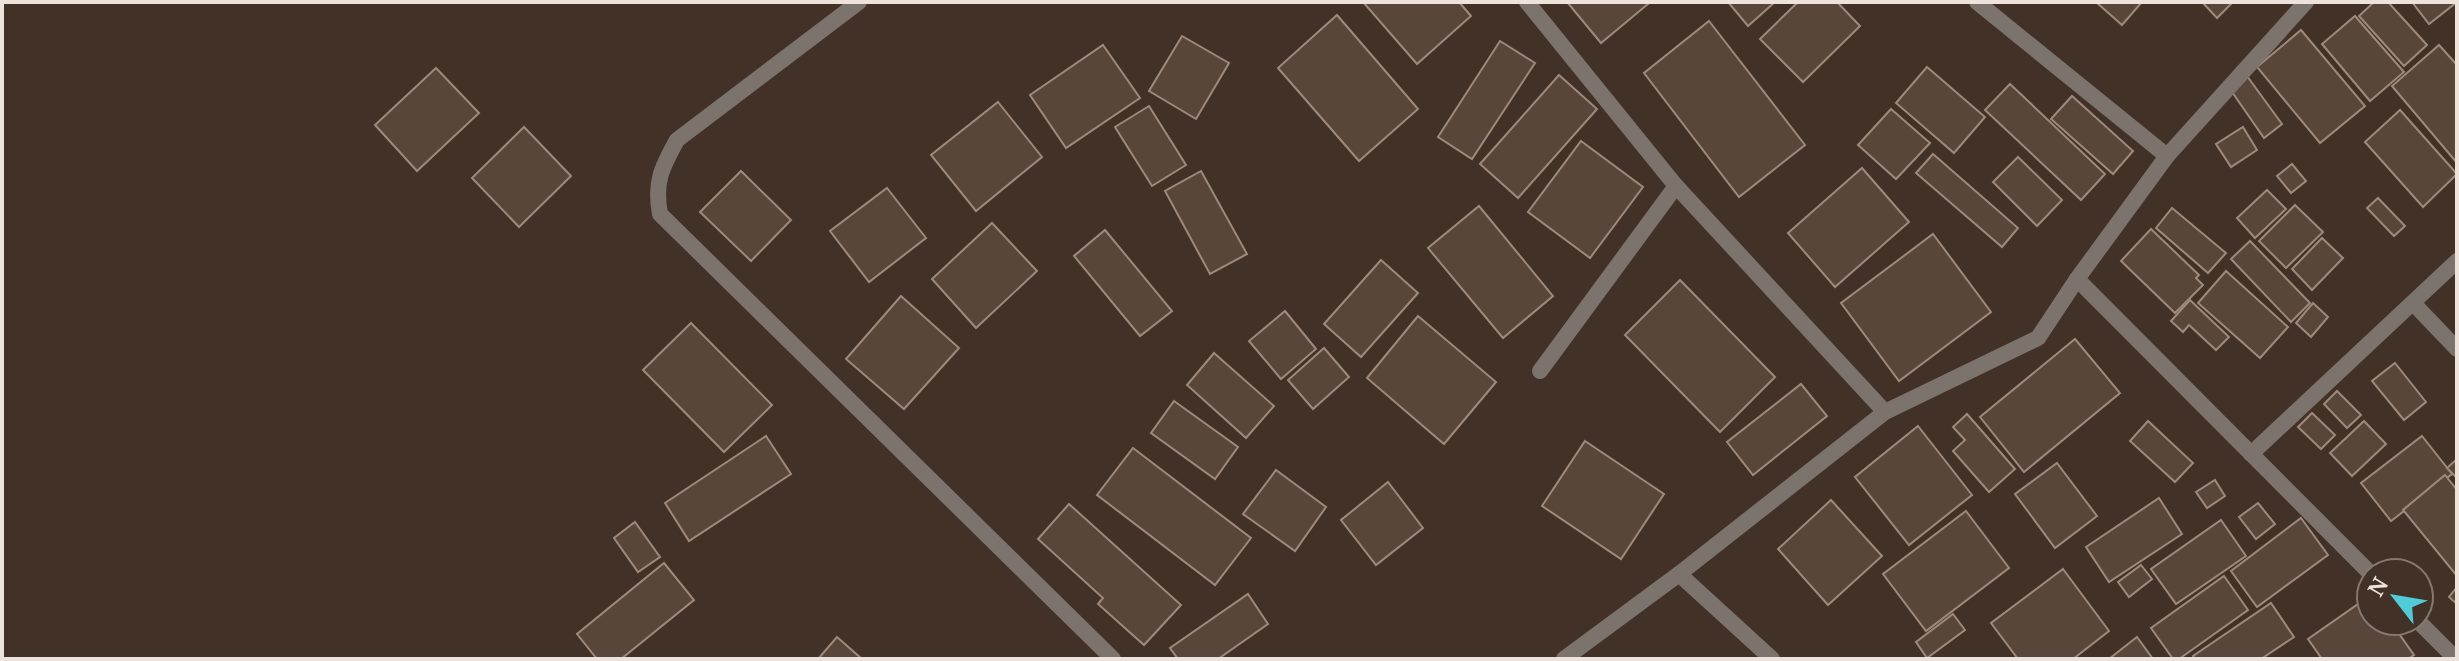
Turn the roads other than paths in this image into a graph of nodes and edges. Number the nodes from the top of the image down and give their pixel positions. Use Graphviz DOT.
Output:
graph roads {
  1 [pos="859,2"];
  2 [pos="1527,2"];
  3 [pos="1977,2"];
  4 [pos="2306,2"];
  5 [pos="2167,156"];
  6 [pos="1676,186"];
  7 [pos="2457,261"];
  8 [pos="2077,279"];
  9 [pos="2413,303"];
  10 [pos="2457,349"];
  11 [pos="1540,371"];
  12 [pos="1885,412"];
  13 [pos="2251,454"];
  14 [pos="2355,558"];
  15 [pos="1679,574"];
  16 [pos="2434,637"];
  17 [pos="1113,659"];
  18 [pos="1564,659"];
  19 [pos="1772,659"];
  20 [pos="2456,659"];
  1 -- 17 [label="street"];
  2 -- 6 [label="street"];
  3 -- 5 [label="street"];
  4 -- 5 [label="street"];
  5 -- 8 [label="street"];
  6 -- 11 [label="street"];
  6 -- 12 [label="street"];
  7 -- 9 [label="street"];
  8 -- 12 [label="street"];
  8 -- 13 [label="street"];
  9 -- 10 [label="street"];
  9 -- 13 [label="street"];
  12 -- 15 [label="street"];
  13 -- 14 [label="street"];
  15 -- 18 [label="street"];
  15 -- 19 [label="street"];
  16 -- 20 [label="street"];
}
